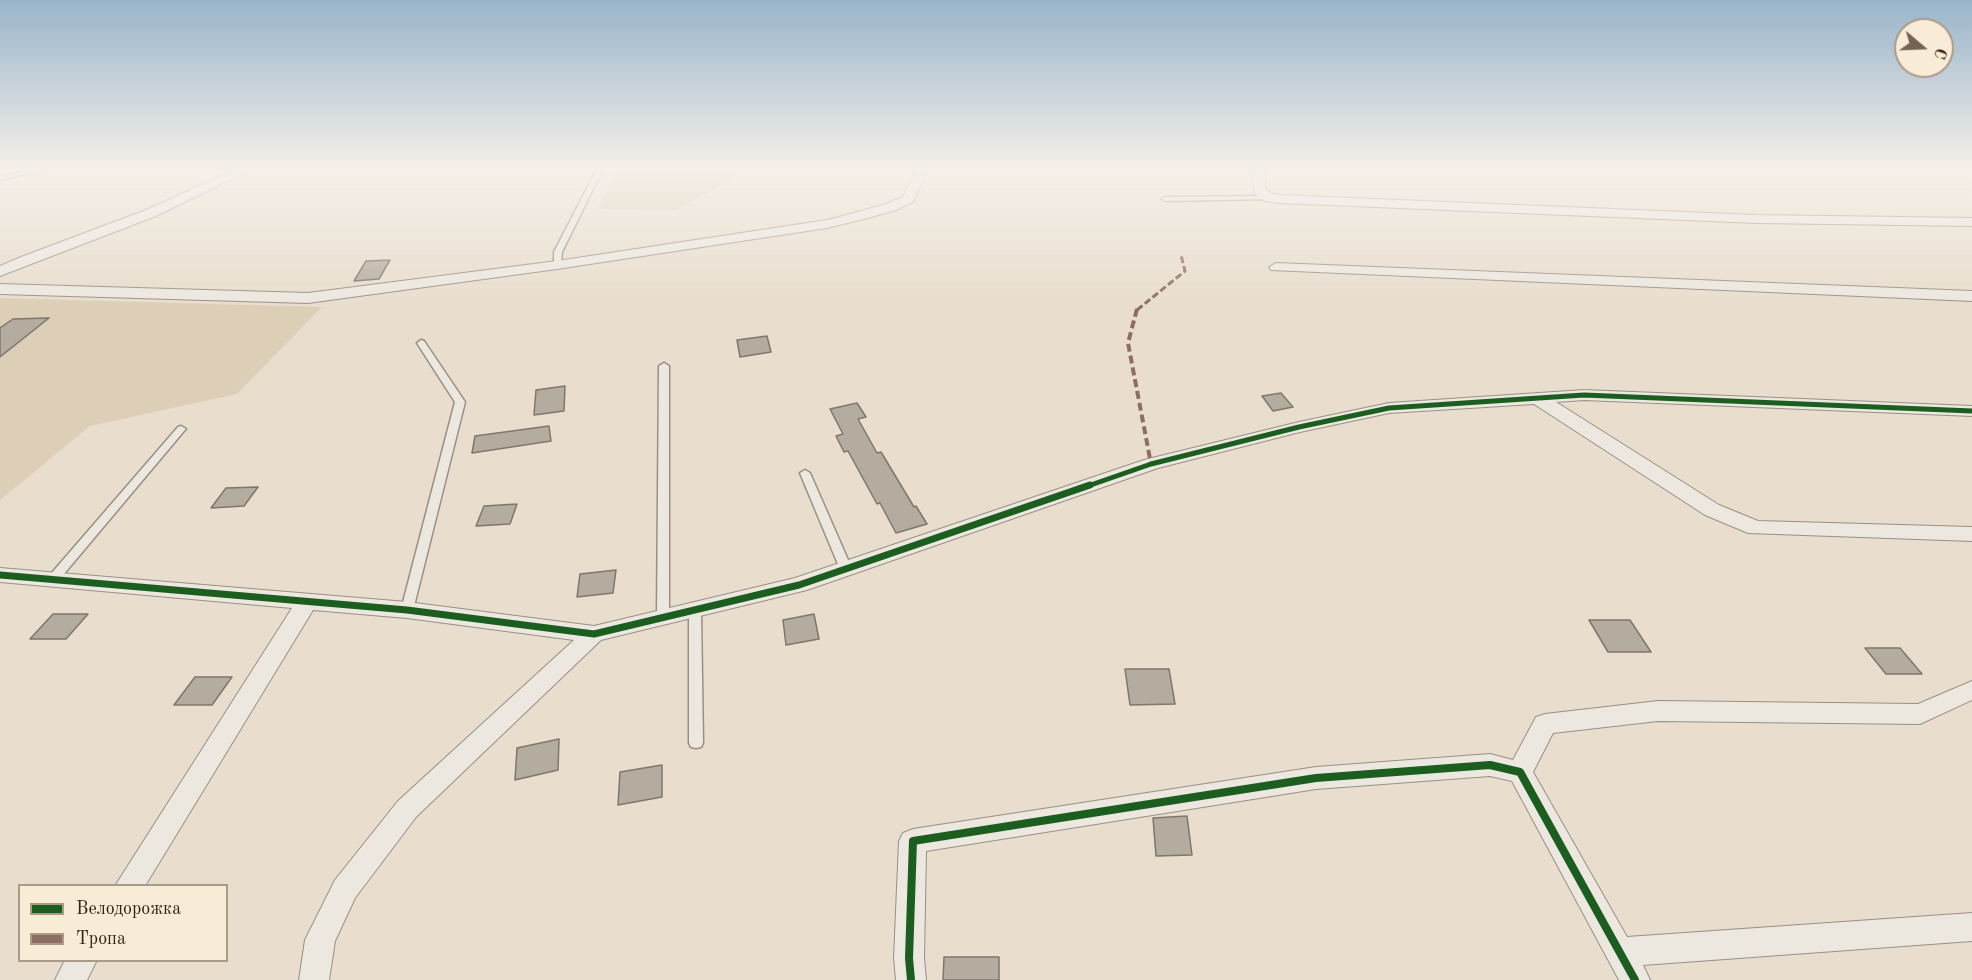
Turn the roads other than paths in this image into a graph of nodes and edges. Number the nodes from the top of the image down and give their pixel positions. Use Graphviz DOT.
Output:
graph roads {
  1 [pos="147,215"];
  2 [pos="577,215"];
  3 [pos="864,215"];
  4 [pos="1657,215"];
  5 [pos="1972,222"];
  6 [pos="557,265"];
  7 [pos="1276,267"];
  8 [pos="0,272"];
  9 [pos="0,289"];
  10 [pos="1972,296"];
  11 [pos="421,343"];
  12 [pos="664,366"];
  13 [pos="1539,399"];
  14 [pos="1972,411"];
  15 [pos="181,429"];
  16 [pos="805,473"];
  17 [pos="1972,534"];
  18 [pos="846,569"];
  19 [pos="0,575"];
  20 [pos="54,578"];
  21 [pos="307,603"];
  22 [pos="407,610"];
  23 [pos="695,610"];
  24 [pos="663,617"];
  25 [pos="594,634"];
  26 [pos="1972,690"];
  27 [pos="696,743"];
  28 [pos="1520,772"];
  29 [pos="130,884"];
  30 [pos="1972,927"];
  31 [pos="1621,952"];
  32 [pos="81,962"];
  33 [pos="70,980"];
  34 [pos="314,980"];
  35 [pos="911,980"];
  36 [pos="1635,980"];
  1 -- 8 [label="street"];
  2 -- 6 [label="lane"];
  3 -- 6 [label="street"];
  4 -- 5 [label="street"];
  6 -- 9 [label="street"];
  7 -- 10 [label="street"];
  11 -- 22 [label="lane"];
  12 -- 24 [label="lane"];
  13 -- 14 [label="street"];
  13 -- 17 [label="street"];
  13 -- 18 [label="street"];
  15 -- 20 [label="lane"];
  16 -- 18 [label="lane"];
  18 -- 23 [label="street"];
  19 -- 20 [label="street"];
  20 -- 21 [label="street"];
  21 -- 22 [label="street"];
  21 -- 29 [label="street"];
  22 -- 25 [label="street"];
  23 -- 24 [label="street"];
  23 -- 27 [label="lane"];
  24 -- 25 [label="street"];
  25 -- 34 [label="street"];
  26 -- 28 [label="street"];
  28 -- 31 [label="street"];
  28 -- 35 [label="street"];
  30 -- 31 [label="street"];
  31 -- 36 [label="street"];
  32 -- 33 [label="street"];
}
